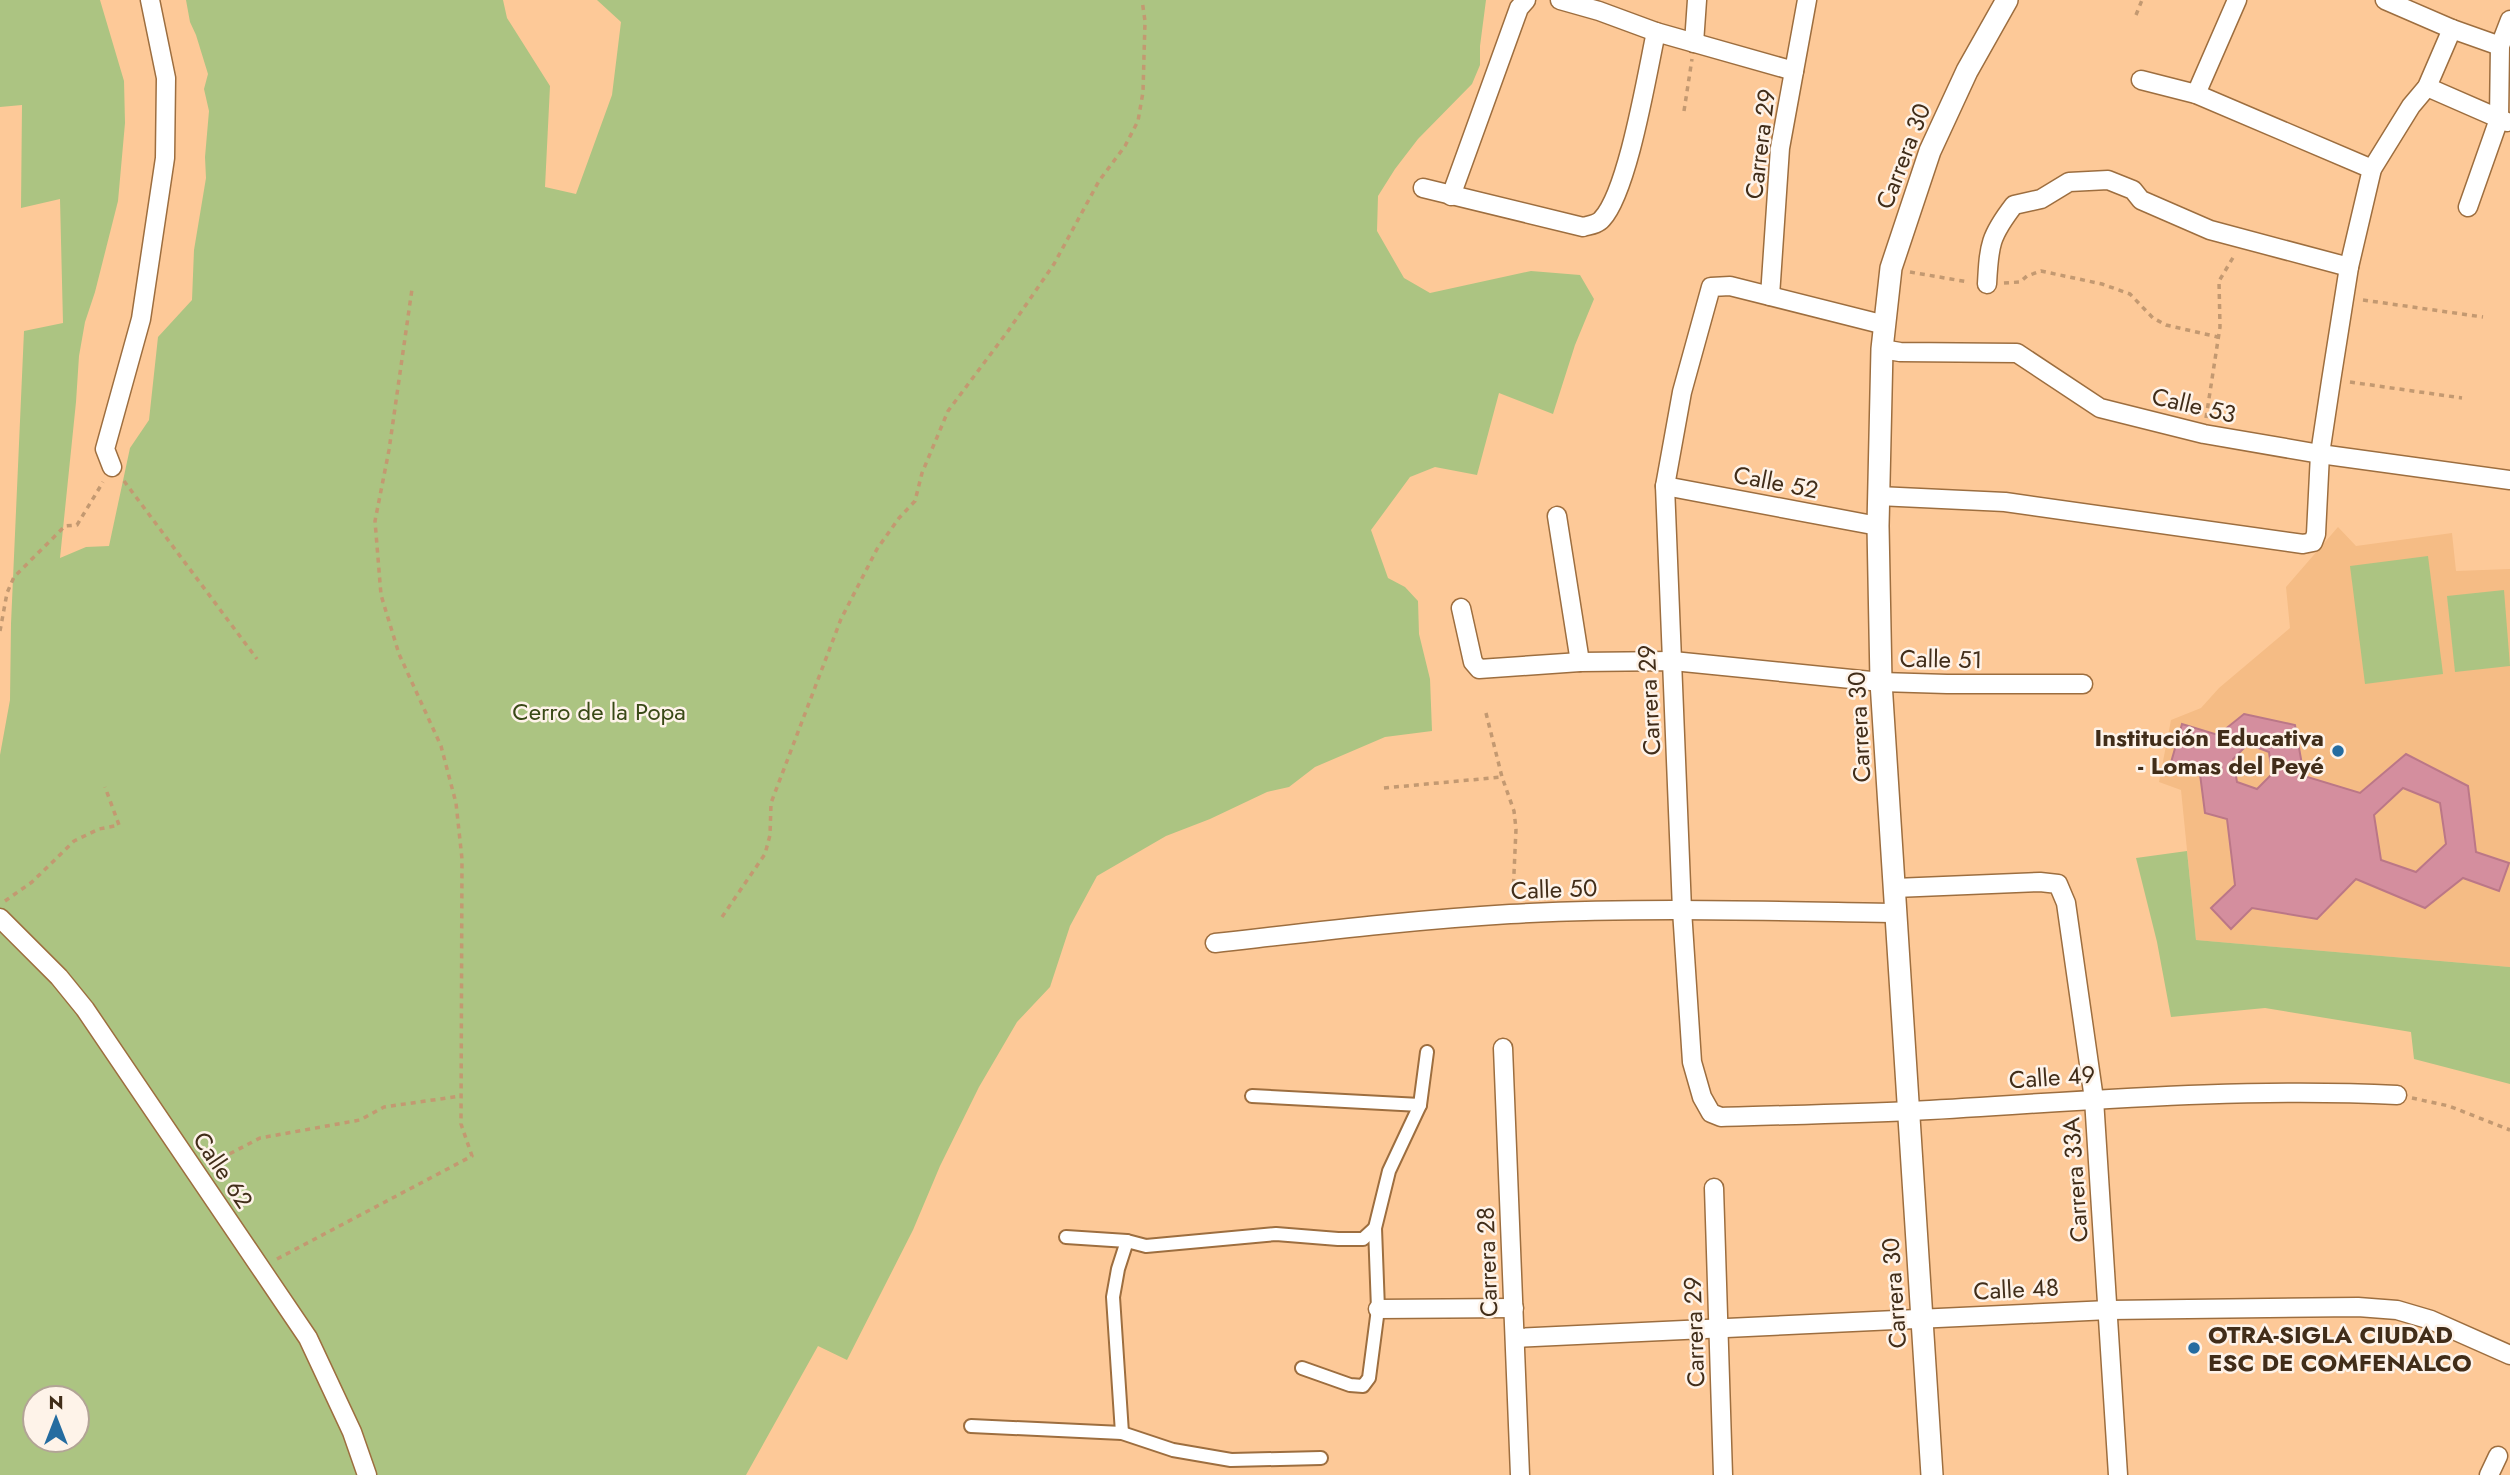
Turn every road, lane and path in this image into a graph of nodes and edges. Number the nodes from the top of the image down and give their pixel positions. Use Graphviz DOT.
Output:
graph roads {
  1 [pos="150,0"];
  2 [pos="1142,0"];
  3 [pos="1526,0"];
  4 [pos="1560,0"];
  5 [pos="1697,0"];
  6 [pos="1807,0"];
  7 [pos="2007,0"];
  8 [pos="2142,0"];
  9 [pos="2237,0"];
  10 [pos="2385,0"];
  11 [pos="2136,15"];
  12 [pos="2510,20"];
  13 [pos="2452,29"];
  14 [pos="1656,32"];
  15 [pos="1694,43"];
  16 [pos="2500,46"];
  17 [pos="1794,71"];
  18 [pos="2141,80"];
  19 [pos="2427,87"];
  20 [pos="2196,94"];
  21 [pos="1684,111"];
  22 [pos="2505,121"];
  23 [pos="2372,169"];
  24 [pos="1423,188"];
  25 [pos="1451,196"];
  26 [pos="2468,207"];
  27 [pos="2244,239"];
  28 [pos="2349,267"];
  29 [pos="1891,268"];
  30 [pos="1987,284"];
  31 [pos="412,289"];
  32 [pos="1770,296"];
  33 [pos="2343,298"];
  34 [pos="2483,317"];
  35 [pos="1885,325"];
  36 [pos="2218,337"];
  37 [pos="1882,349"];
  38 [pos="2330,381"];
  39 [pos="2462,398"];
  40 [pos="2204,434"];
  41 [pos="2320,454"];
  42 [pos="112,467"];
  43 [pos="2510,480"];
  44 [pos="1665,486"];
  45 [pos="1878,496"];
  46 [pos="1557,516"];
  47 [pos="1878,526"];
  48 [pos="1461,608"];
  49 [pos="0,631"];
  50 [pos="257,659"];
  51 [pos="1673,661"];
  52 [pos="1580,662"];
  53 [pos="1881,682"];
  54 [pos="2083,684"];
  55 [pos="1486,713"];
  56 [pos="1502,777"];
  57 [pos="105,787"];
  58 [pos="1384,788"];
  59 [pos="1895,888"];
  60 [pos="0,904"];
  61 [pos="1682,910"];
  62 [pos="1896,913"];
  63 [pos="1512,914"];
  64 [pos="722,917"];
  65 [pos="0,918"];
  66 [pos="1215,943"];
  67 [pos="1503,1048"];
  68 [pos="1427,1052"];
  69 [pos="2398,1095"];
  70 [pos="461,1096"];
  71 [pos="1252,1096"];
  72 [pos="2094,1099"];
  73 [pos="1420,1105"];
  74 [pos="1909,1111"];
  75 [pos="1711,1113"];
  76 [pos="2510,1130"];
  77 [pos="194,1171"];
  78 [pos="1714,1188"];
  79 [pos="1375,1228"];
  80 [pos="1066,1237"];
  81 [pos="1127,1241"];
  82 [pos="260,1268"];
  83 [pos="1514,1308"];
  84 [pos="1378,1309"];
  85 [pos="2109,1310"];
  86 [pos="1922,1318"];
  87 [pos="1718,1328"];
  88 [pos="1515,1338"];
  89 [pos="2510,1355"];
  90 [pos="1302,1368"];
  91 [pos="971,1426"];
  92 [pos="1122,1433"];
  93 [pos="2498,1456"];
  94 [pos="1321,1458"];
  95 [pos="367,1475"];
  96 [pos="1520,1475"];
  97 [pos="1723,1475"];
  98 [pos="1932,1475"];
  99 [pos="2118,1475"];
  100 [pos="2489,1475"];
  1 -- 42 [label="street"];
  2 -- 64 [label="path"];
  3 -- 25 [label="street"];
  4 -- 14 [label="street"];
  5 -- 15 [label="street"];
  6 -- 17 [label="street, Carrera 29"];
  7 -- 29 [label="street, Carrera 30"];
  8 -- 11 [label="path"];
  9 -- 20 [label="street"];
  10 -- 13 [label="street"];
  12 -- 16 [label="street"];
  13 -- 16 [label="street"];
  13 -- 19 [label="street"];
  14 -- 15 [label="street"];
  14 -- 25 [label="street"];
  15 -- 17 [label="street"];
  15 -- 21 [label="path"];
  16 -- 22 [label="street"];
  17 -- 32 [label="street, Carrera 29"];
  18 -- 20 [label="street"];
  19 -- 22 [label="street"];
  19 -- 23 [label="street"];
  20 -- 23 [label="street"];
  22 -- 26 [label="street"];
  23 -- 28 [label="street"];
  24 -- 25 [label="street"];
  27 -- 28 [label="street"];
  27 -- 30 [label="street"];
  27 -- 36 [label="path"];
  28 -- 33 [label="street"];
  29 -- 30 [label="path"];
  29 -- 35 [label="street, Carrera 30"];
  30 -- 36 [label="path"];
  31 -- 70 [label="path"];
  32 -- 35 [label="street"];
  32 -- 44 [label="street, Carrera 29"];
  33 -- 34 [label="path"];
  33 -- 38 [label="street"];
  35 -- 37 [label="street, Carrera 30"];
  36 -- 40 [label="path"];
  37 -- 40 [label="street, Calle 53"];
  37 -- 45 [label="street, Carrera 30"];
  38 -- 39 [label="path"];
  38 -- 41 [label="street"];
  40 -- 41 [label="street, Calle 53"];
  41 -- 43 [label="street, Calle 53"];
  41 -- 45 [label="street"];
  42 -- 49 [label="path"];
  42 -- 50 [label="path"];
  44 -- 47 [label="street, Calle 52"];
  44 -- 51 [label="street, Carrera 29"];
  45 -- 47 [label="street, Carrera 30"];
  46 -- 52 [label="street"];
  47 -- 53 [label="street, Carrera 30"];
  48 -- 52 [label="street, Calle 51"];
  51 -- 52 [label="street, Calle 51"];
  51 -- 53 [label="street, Calle 51"];
  51 -- 61 [label="street, Carrera 29"];
  53 -- 54 [label="street, Calle 51"];
  53 -- 59 [label="street, Carrera 30"];
  55 -- 56 [label="path"];
  56 -- 58 [label="path"];
  56 -- 63 [label="path"];
  57 -- 60 [label="path"];
  59 -- 62 [label="street, Carrera 30"];
  59 -- 72 [label="street, Carrera 33A"];
  61 -- 62 [label="street, Calle 50"];
  61 -- 63 [label="street, Calle 50"];
  61 -- 75 [label="street, Carrera 29"];
  62 -- 74 [label="street, Carrera 30"];
  63 -- 66 [label="street, Calle 50"];
  65 -- 77 [label="street, Calle 62"];
  67 -- 83 [label="street, Carrera 28"];
  68 -- 73 [label="street"];
  69 -- 72 [label="street, Calle 49"];
  69 -- 76 [label="path"];
  70 -- 77 [label="path"];
  70 -- 82 [label="path"];
  71 -- 73 [label="street"];
  72 -- 74 [label="street, Calle 49"];
  72 -- 85 [label="street, Carrera 33A"];
  73 -- 79 [label="street"];
  74 -- 75 [label="street, Calle 49"];
  74 -- 86 [label="street, Carrera 30"];
  77 -- 82 [label="street, Calle 62"];
  78 -- 87 [label="street, Carrera 29"];
  79 -- 81 [label="street"];
  79 -- 84 [label="street"];
  80 -- 81 [label="street"];
  81 -- 92 [label="street"];
  82 -- 95 [label="street, Calle 62"];
  83 -- 84 [label="street"];
  83 -- 88 [label="street, Carrera 28"];
  84 -- 90 [label="street"];
  85 -- 86 [label="street, Calle 48"];
  85 -- 89 [label="street, Calle 48"];
  85 -- 99 [label="street, Carrera 33A"];
  86 -- 87 [label="street, Calle 48"];
  86 -- 98 [label="street, Carrera 30"];
  87 -- 88 [label="street, Calle 48"];
  87 -- 97 [label="street, Carrera 29"];
  88 -- 96 [label="street, Carrera 28"];
  91 -- 92 [label="street"];
  92 -- 94 [label="street"];
  93 -- 100 [label="street"];
}
